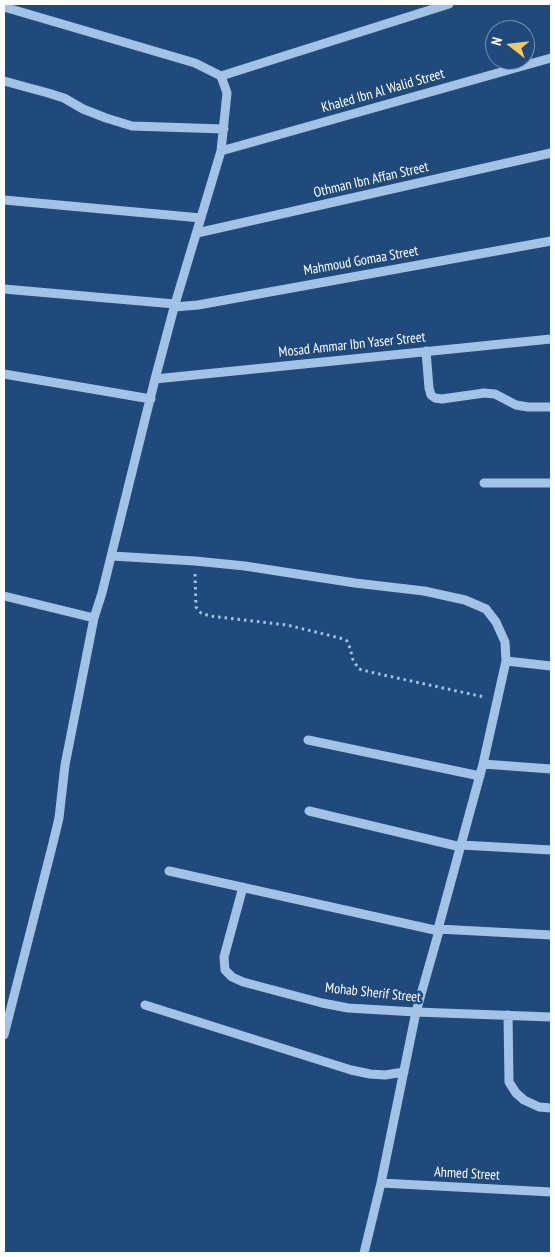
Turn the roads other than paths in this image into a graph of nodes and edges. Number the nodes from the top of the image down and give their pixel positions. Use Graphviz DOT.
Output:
graph roads {
  1 [pos="449,4"];
  2 [pos="4,7"];
  3 [pos="551,58"];
  4 [pos="221,76"];
  5 [pos="4,81"];
  6 [pos="224,129"];
  7 [pos="221,151"];
  8 [pos="551,153"];
  9 [pos="4,200"];
  10 [pos="201,218"];
  11 [pos="197,233"];
  12 [pos="551,240"];
  13 [pos="4,289"];
  14 [pos="175,306"];
  15 [pos="551,339"];
  16 [pos="426,351"];
  17 [pos="4,374"];
  18 [pos="155,379"];
  19 [pos="151,398"];
  20 [pos="551,407"];
  21 [pos="484,483"];
  22 [pos="551,483"];
  23 [pos="112,556"];
  24 [pos="4,596"];
  25 [pos="94,618"];
  26 [pos="506,661"];
  27 [pos="551,666"];
  28 [pos="308,740"];
  29 [pos="483,764"];
  30 [pos="551,769"];
  31 [pos="480,776"];
  32 [pos="309,811"];
  33 [pos="461,846"];
  34 [pos="551,850"];
  35 [pos="169,871"];
  36 [pos="243,887"];
  37 [pos="439,930"];
  38 [pos="551,935"];
  39 [pos="144,1005"];
  40 [pos="416,1012"];
  41 [pos="508,1015"];
  42 [pos="551,1017"];
  43 [pos="4,1035"];
  44 [pos="404,1072"];
  45 [pos="551,1108"];
  46 [pos="381,1183"];
  47 [pos="551,1192"];
  48 [pos="364,1253"];
  1 -- 4 [label="street"];
  2 -- 4 [label="street"];
  3 -- 7 [label="street, Khaled Ibn Al Walid Street"];
  4 -- 6 [label="street"];
  5 -- 6 [label="street"];
  6 -- 7 [label="street"];
  7 -- 10 [label="street"];
  8 -- 11 [label="street, Othman Ibn Affan Street"];
  9 -- 10 [label="street"];
  10 -- 11 [label="street"];
  11 -- 14 [label="street"];
  12 -- 14 [label="street, Mahmoud Gomaa Street"];
  13 -- 14 [label="street, Mahmoud Gomaa Street"];
  14 -- 18 [label="street"];
  15 -- 16 [label="street, Mosad Ammar Ibn Yaser Street"];
  16 -- 18 [label="street, Mosad Ammar Ibn Yaser Street"];
  16 -- 20 [label="street"];
  17 -- 19 [label="street"];
  18 -- 19 [label="street"];
  19 -- 23 [label="street"];
  21 -- 22 [label="street"];
  23 -- 25 [label="street"];
  23 -- 26 [label="street"];
  24 -- 25 [label="street"];
  25 -- 43 [label="street"];
  26 -- 27 [label="street"];
  26 -- 29 [label="street"];
  28 -- 31 [label="street"];
  29 -- 30 [label="street"];
  29 -- 31 [label="street"];
  31 -- 33 [label="street"];
  32 -- 33 [label="street"];
  33 -- 34 [label="street"];
  33 -- 37 [label="street"];
  35 -- 36 [label="street"];
  36 -- 37 [label="street"];
  36 -- 40 [label="street, Mohab Sherif Street"];
  37 -- 38 [label="street"];
  37 -- 40 [label="street"];
  39 -- 44 [label="street"];
  40 -- 41 [label="street, Mohab Sherif Street"];
  40 -- 44 [label="street"];
  41 -- 42 [label="street, Mohab Sherif Street"];
  41 -- 45 [label="street"];
  44 -- 46 [label="street"];
  46 -- 47 [label="street, Ahmed Street"];
  46 -- 48 [label="street"];
}
